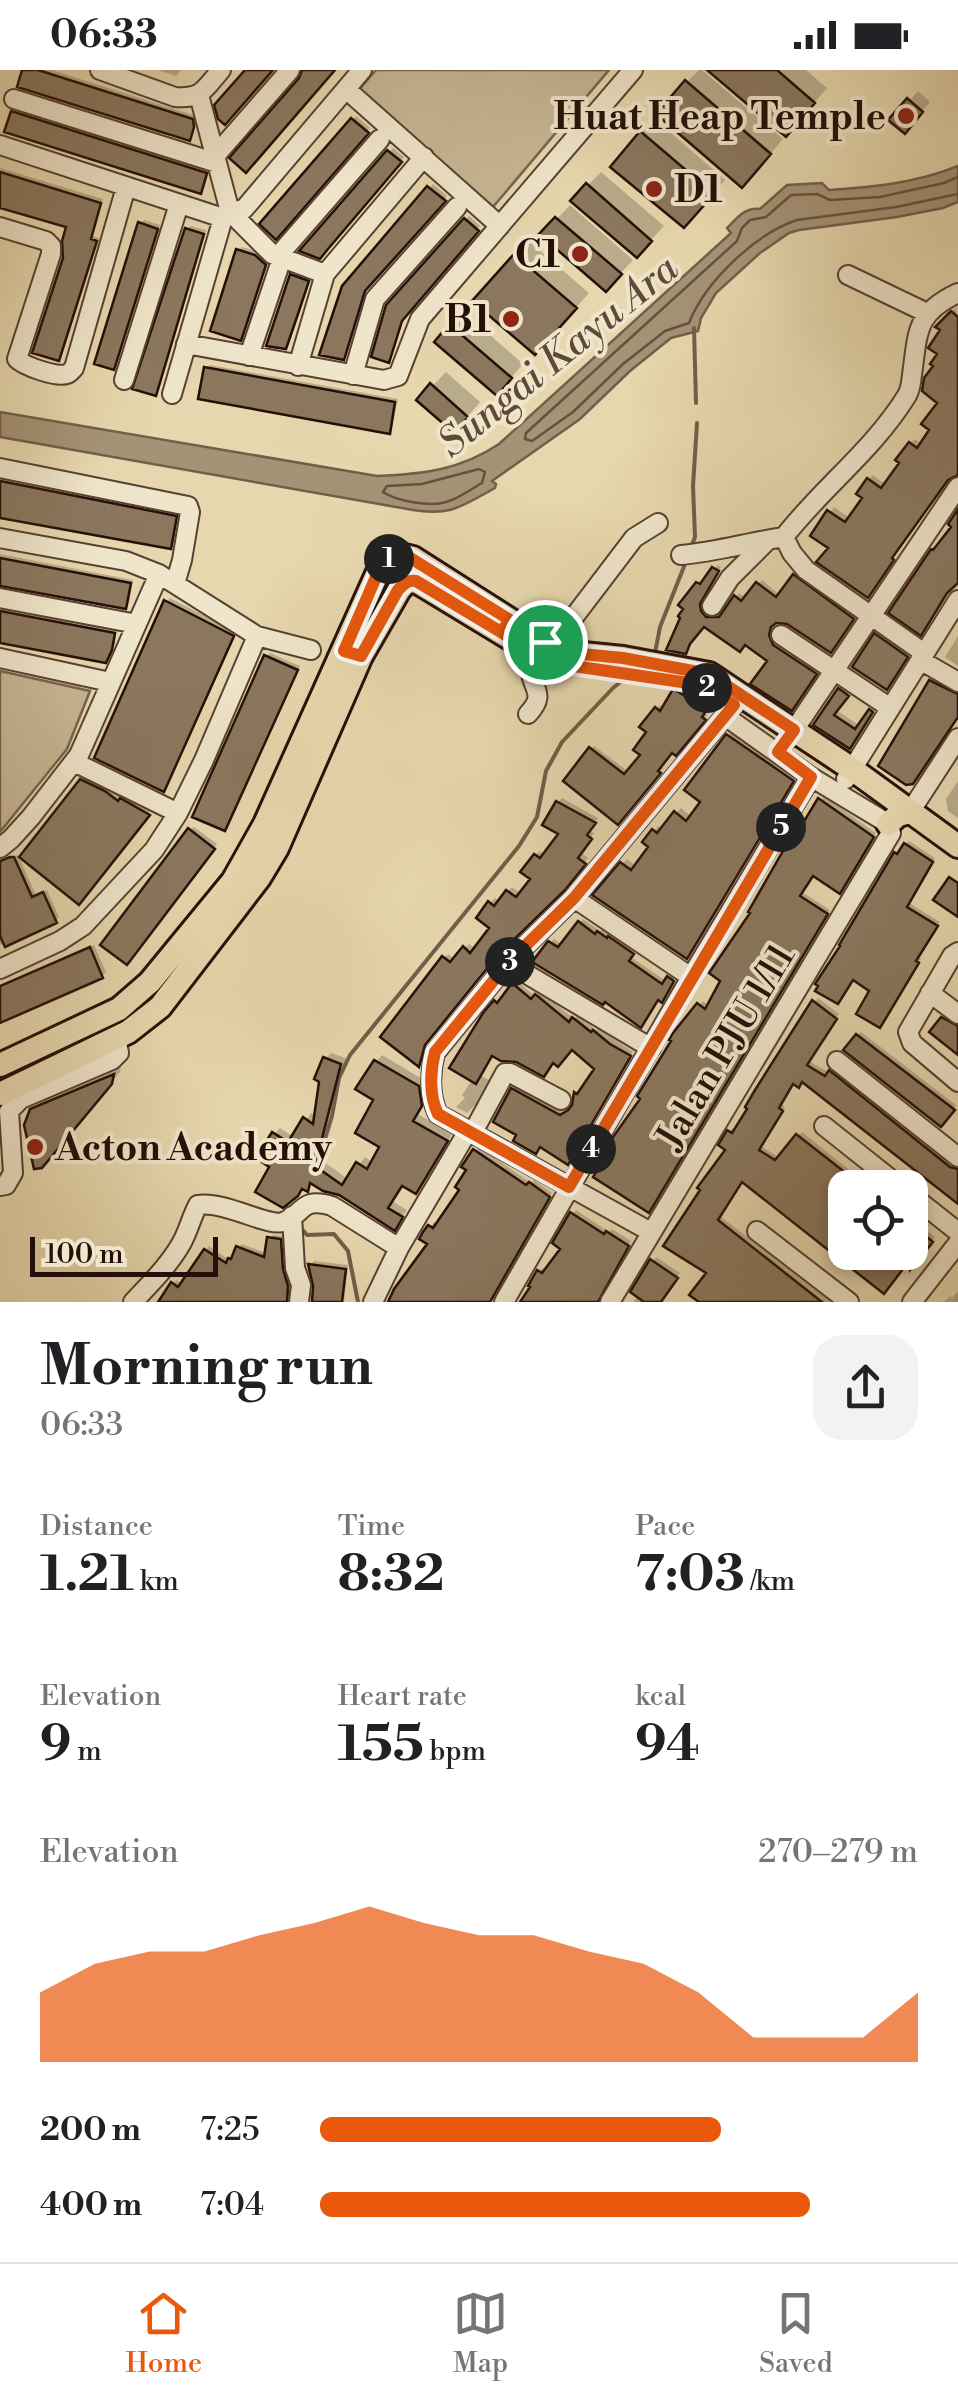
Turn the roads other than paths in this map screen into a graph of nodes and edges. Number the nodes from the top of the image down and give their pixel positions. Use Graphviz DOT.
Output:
graph roads {
  1 [pos="100,70"];
  2 [pos="221,70"];
  3 [pos="290,70"];
  4 [pos="362,70"];
  5 [pos="633,70"];
  6 [pos="346,89"];
  7 [pos="199,95"];
  8 [pos="14,99"];
  9 [pos="380,140"];
  10 [pos="0,145"];
  11 [pos="424,158"];
  12 [pos="216,159"];
  13 [pos="126,187"];
  14 [pos="179,204"];
  15 [pos="457,207"];
  16 [pos="227,215"];
  17 [pos="500,226"];
  18 [pos="0,227"];
  19 [pos="280,257"];
  20 [pos="324,274"];
  21 [pos="848,275"];
  22 [pos="958,293"];
  23 [pos="927,312"];
  24 [pos="186,344"];
  25 [pos="249,356"];
  26 [pos="298,366"];
  27 [pos="353,375"];
  28 [pos="124,380"];
  29 [pos="172,394"];
  30 [pos="0,468"];
  31 [pos="958,487"];
  32 [pos="658,523"];
  33 [pos="0,538"];
  34 [pos="776,538"];
  35 [pos="689,554"];
  36 [pos="167,579"];
  37 [pos="0,598"];
  38 [pos="958,600"];
  39 [pos="712,606"];
  40 [pos="870,616"];
  41 [pos="137,624"];
  42 [pos="780,635"];
  43 [pos="257,636"];
  44 [pos="541,648"];
  45 [pos="311,650"];
  46 [pos="353,654"];
  47 [pos="919,654"];
  48 [pos="0,658"];
  49 [pos="833,670"];
  50 [pos="680,675"];
  51 [pos="110,682"];
  52 [pos="958,682"];
  53 [pos="882,703"];
  54 [pos="730,710"];
  55 [pos="528,714"];
  56 [pos="958,738"];
  57 [pos="786,741"];
  58 [pos="952,760"];
  59 [pos="74,762"];
  60 [pos="849,774"];
  61 [pos="811,777"];
  62 [pos="910,812"];
  63 [pos="178,813"];
  64 [pos="888,824"];
  65 [pos="958,846"];
  66 [pos="0,848"];
  67 [pos="574,898"];
  68 [pos="958,952"];
  69 [pos="2,962"];
  70 [pos="508,963"];
  71 [pos="692,977"];
  72 [pos="930,992"];
  73 [pos="958,1014"];
  74 [pos="116,1038"];
  75 [pos="651,1048"];
  76 [pos="838,1062"];
  77 [pos="0,1065"];
  78 [pos="958,1082"];
  79 [pos="0,1094"];
  80 [pos="561,1100"];
  81 [pos="824,1126"];
  82 [pos="470,1132"];
  83 [pos="958,1157"];
  84 [pos="879,1170"];
  85 [pos="0,1186"];
  86 [pos="569,1187"];
  87 [pos="928,1208"];
  88 [pos="292,1216"];
  89 [pos="757,1231"];
  90 [pos="651,1232"];
  91 [pos="958,1232"];
  92 [pos="958,1243"];
  93 [pos="399,1248"];
  94 [pos="133,1302"];
  95 [pos="300,1302"];
  96 [pos="373,1302"];
  97 [pos="504,1302"];
  98 [pos="610,1302"];
  99 [pos="850,1302"];
  100 [pos="912,1302"];
  1 -- 7 [label="street"];
  2 -- 7 [label="street"];
  3 -- 12 [label="street"];
  4 -- 6 [label="street"];
  5 -- 17 [label="street"];
  6 -- 11 [label="street"];
  6 -- 16 [label="street"];
  7 -- 12 [label="street"];
  8 -- 12 [label="street"];
  9 -- 19 [label="street"];
  10 -- 13 [label="street"];
  11 -- 17 [label="street"];
  11 -- 20 [label="street"];
  12 -- 16 [label="street"];
  13 -- 14 [label="street"];
  13 -- 18 [label="street"];
  14 -- 16 [label="street"];
  14 -- 28 [label="street"];
  15 -- 27 [label="street"];
  16 -- 19 [label="street"];
  16 -- 24 [label="street"];
  17 -- 27 [label="street"];
  19 -- 20 [label="street"];
  19 -- 25 [label="street"];
  20 -- 26 [label="street"];
  21 -- 23 [label="street"];
  22 -- 23 [label="street"];
  23 -- 34 [label="street"];
  24 -- 25 [label="street"];
  24 -- 29 [label="street"];
  25 -- 26 [label="street"];
  26 -- 27 [label="street"];
  30 -- 36 [label="street"];
  31 -- 40 [label="street"];
  32 -- 44 [label="street"];
  33 -- 36 [label="street"];
  34 -- 35 [label="street"];
  34 -- 39 [label="street"];
  34 -- 40 [label="street"];
  36 -- 41 [label="street"];
  36 -- 43 [label="street"];
  37 -- 41 [label="street"];
  38 -- 47 [label="street"];
  40 -- 47 [label="street"];
  40 -- 49 [label="street"];
  41 -- 51 [label="street"];
  42 -- 49 [label="street"];
  43 -- 45 [label="street"];
  43 -- 63 [label="street"];
  44 -- 46 [label="main road"];
  44 -- 50 [label="main road"];
  44 -- 55 [label="street"];
  46 -- 74 [label="main road"];
  46 -- 77 [label="main road"];
  47 -- 52 [label="street"];
  47 -- 60 [label="street"];
  48 -- 51 [label="street"];
  49 -- 53 [label="street"];
  49 -- 57 [label="street"];
  50 -- 54 [label="main road"];
  50 -- 57 [label="main road"];
  51 -- 59 [label="street"];
  54 -- 57 [label="main road"];
  54 -- 67 [label="street"];
  56 -- 58 [label="street"];
  57 -- 60 [label="main road"];
  57 -- 61 [label="street"];
  58 -- 62 [label="street"];
  59 -- 63 [label="street"];
  59 -- 66 [label="street"];
  60 -- 62 [label="main road"];
  61 -- 64 [label="street"];
  61 -- 71 [label="street"];
  62 -- 64 [label="main road"];
  62 -- 65 [label="main road"];
  63 -- 69 [label="street"];
  64 -- 90 [label="street, Jalan PJU 1/11"];
  67 -- 70 [label="street"];
  67 -- 71 [label="street"];
  68 -- 72 [label="street"];
  70 -- 75 [label="street"];
  70 -- 82 [label="street"];
  71 -- 75 [label="street"];
  72 -- 73 [label="street"];
  72 -- 78 [label="street"];
  74 -- 79 [label="main road"];
  74 -- 85 [label="street"];
  75 -- 86 [label="street"];
  76 -- 83 [label="street"];
  80 -- 82 [label="street"];
  81 -- 84 [label="street"];
  82 -- 86 [label="street"];
  82 -- 93 [label="street"];
  86 -- 90 [label="street"];
  86 -- 97 [label="street"];
  87 -- 91 [label="street"];
  88 -- 93 [label="street"];
  88 -- 94 [label="street"];
  88 -- 95 [label="street"];
  89 -- 99 [label="street"];
  90 -- 98 [label="street, Jalan PJU 1/11"];
  92 -- 100 [label="street"];
  93 -- 96 [label="street"];
}
